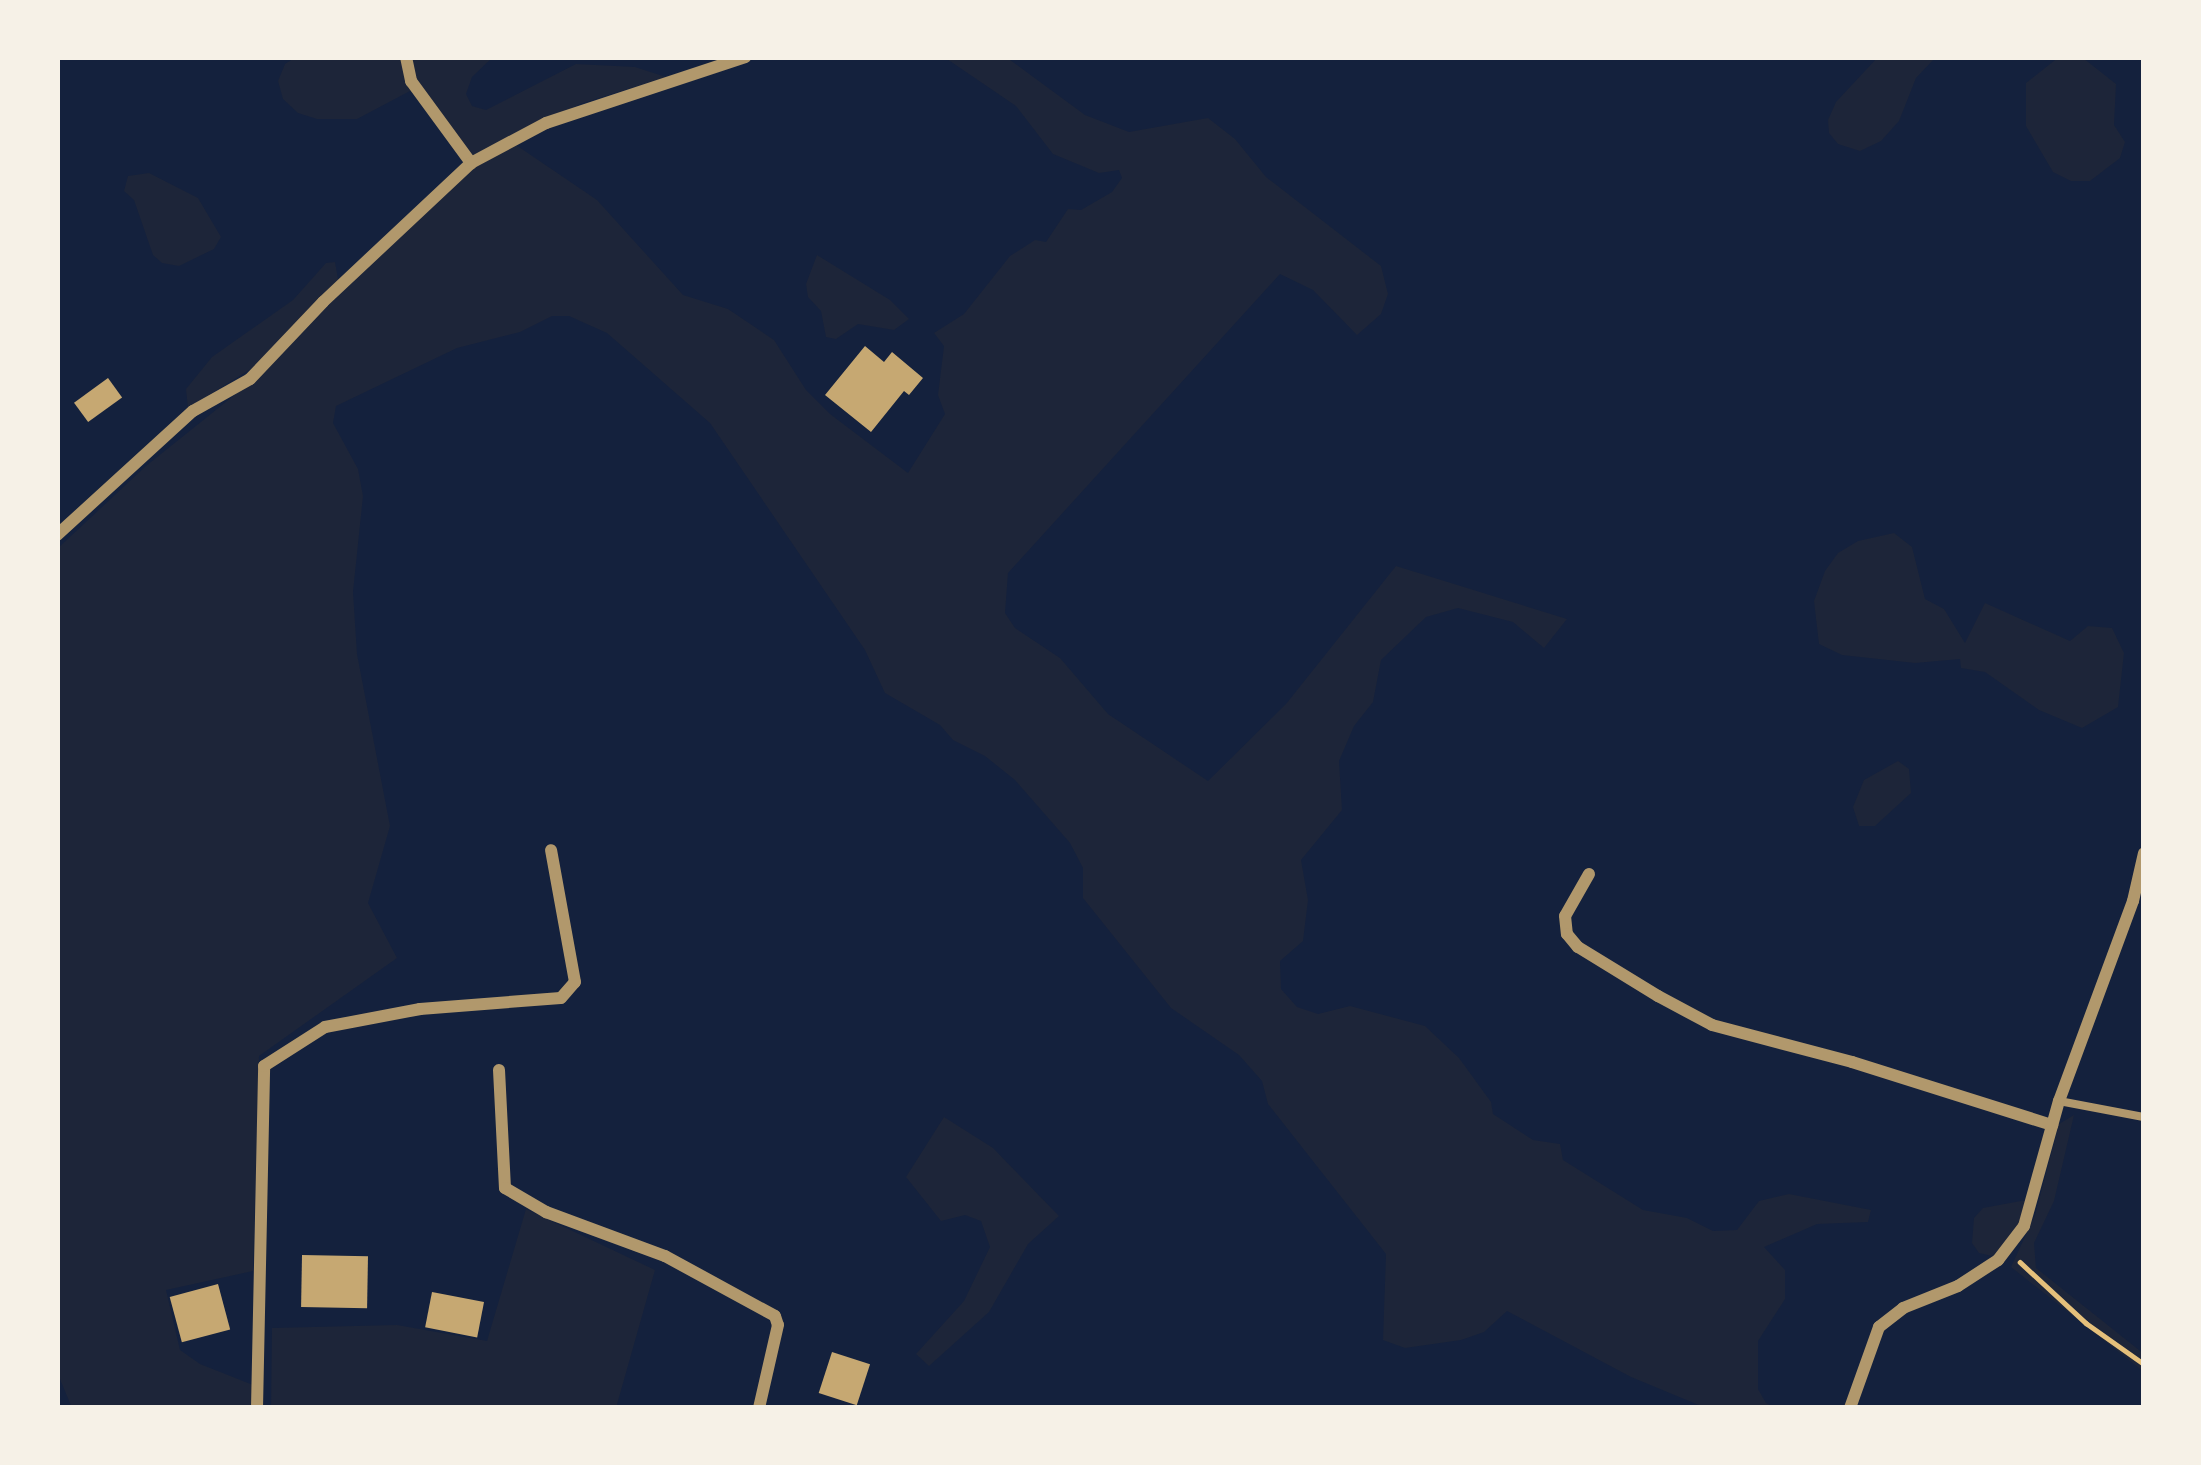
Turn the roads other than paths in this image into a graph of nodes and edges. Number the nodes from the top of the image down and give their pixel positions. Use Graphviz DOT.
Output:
graph roads {
  1 [pos="406,57"];
  2 [pos="745,57"];
  3 [pos="471,163"];
  4 [pos="57,535"];
  5 [pos="551,850"];
  6 [pos="2144,853"];
  7 [pos="1588,874"];
  8 [pos="499,1070"];
  9 [pos="2060,1101"];
  10 [pos="2144,1117"];
  11 [pos="2052,1125"];
  12 [pos="257,1408"];
  13 [pos="759,1408"];
  14 [pos="1850,1408"];
  1 -- 3 [label="street"];
  2 -- 3 [label="street"];
  3 -- 4 [label="street"];
  5 -- 12 [label="street"];
  6 -- 9 [label="street"];
  7 -- 11 [label="street"];
  8 -- 13 [label="street"];
  9 -- 10 [label="lane"];
  9 -- 11 [label="street"];
  11 -- 14 [label="street"];
}
